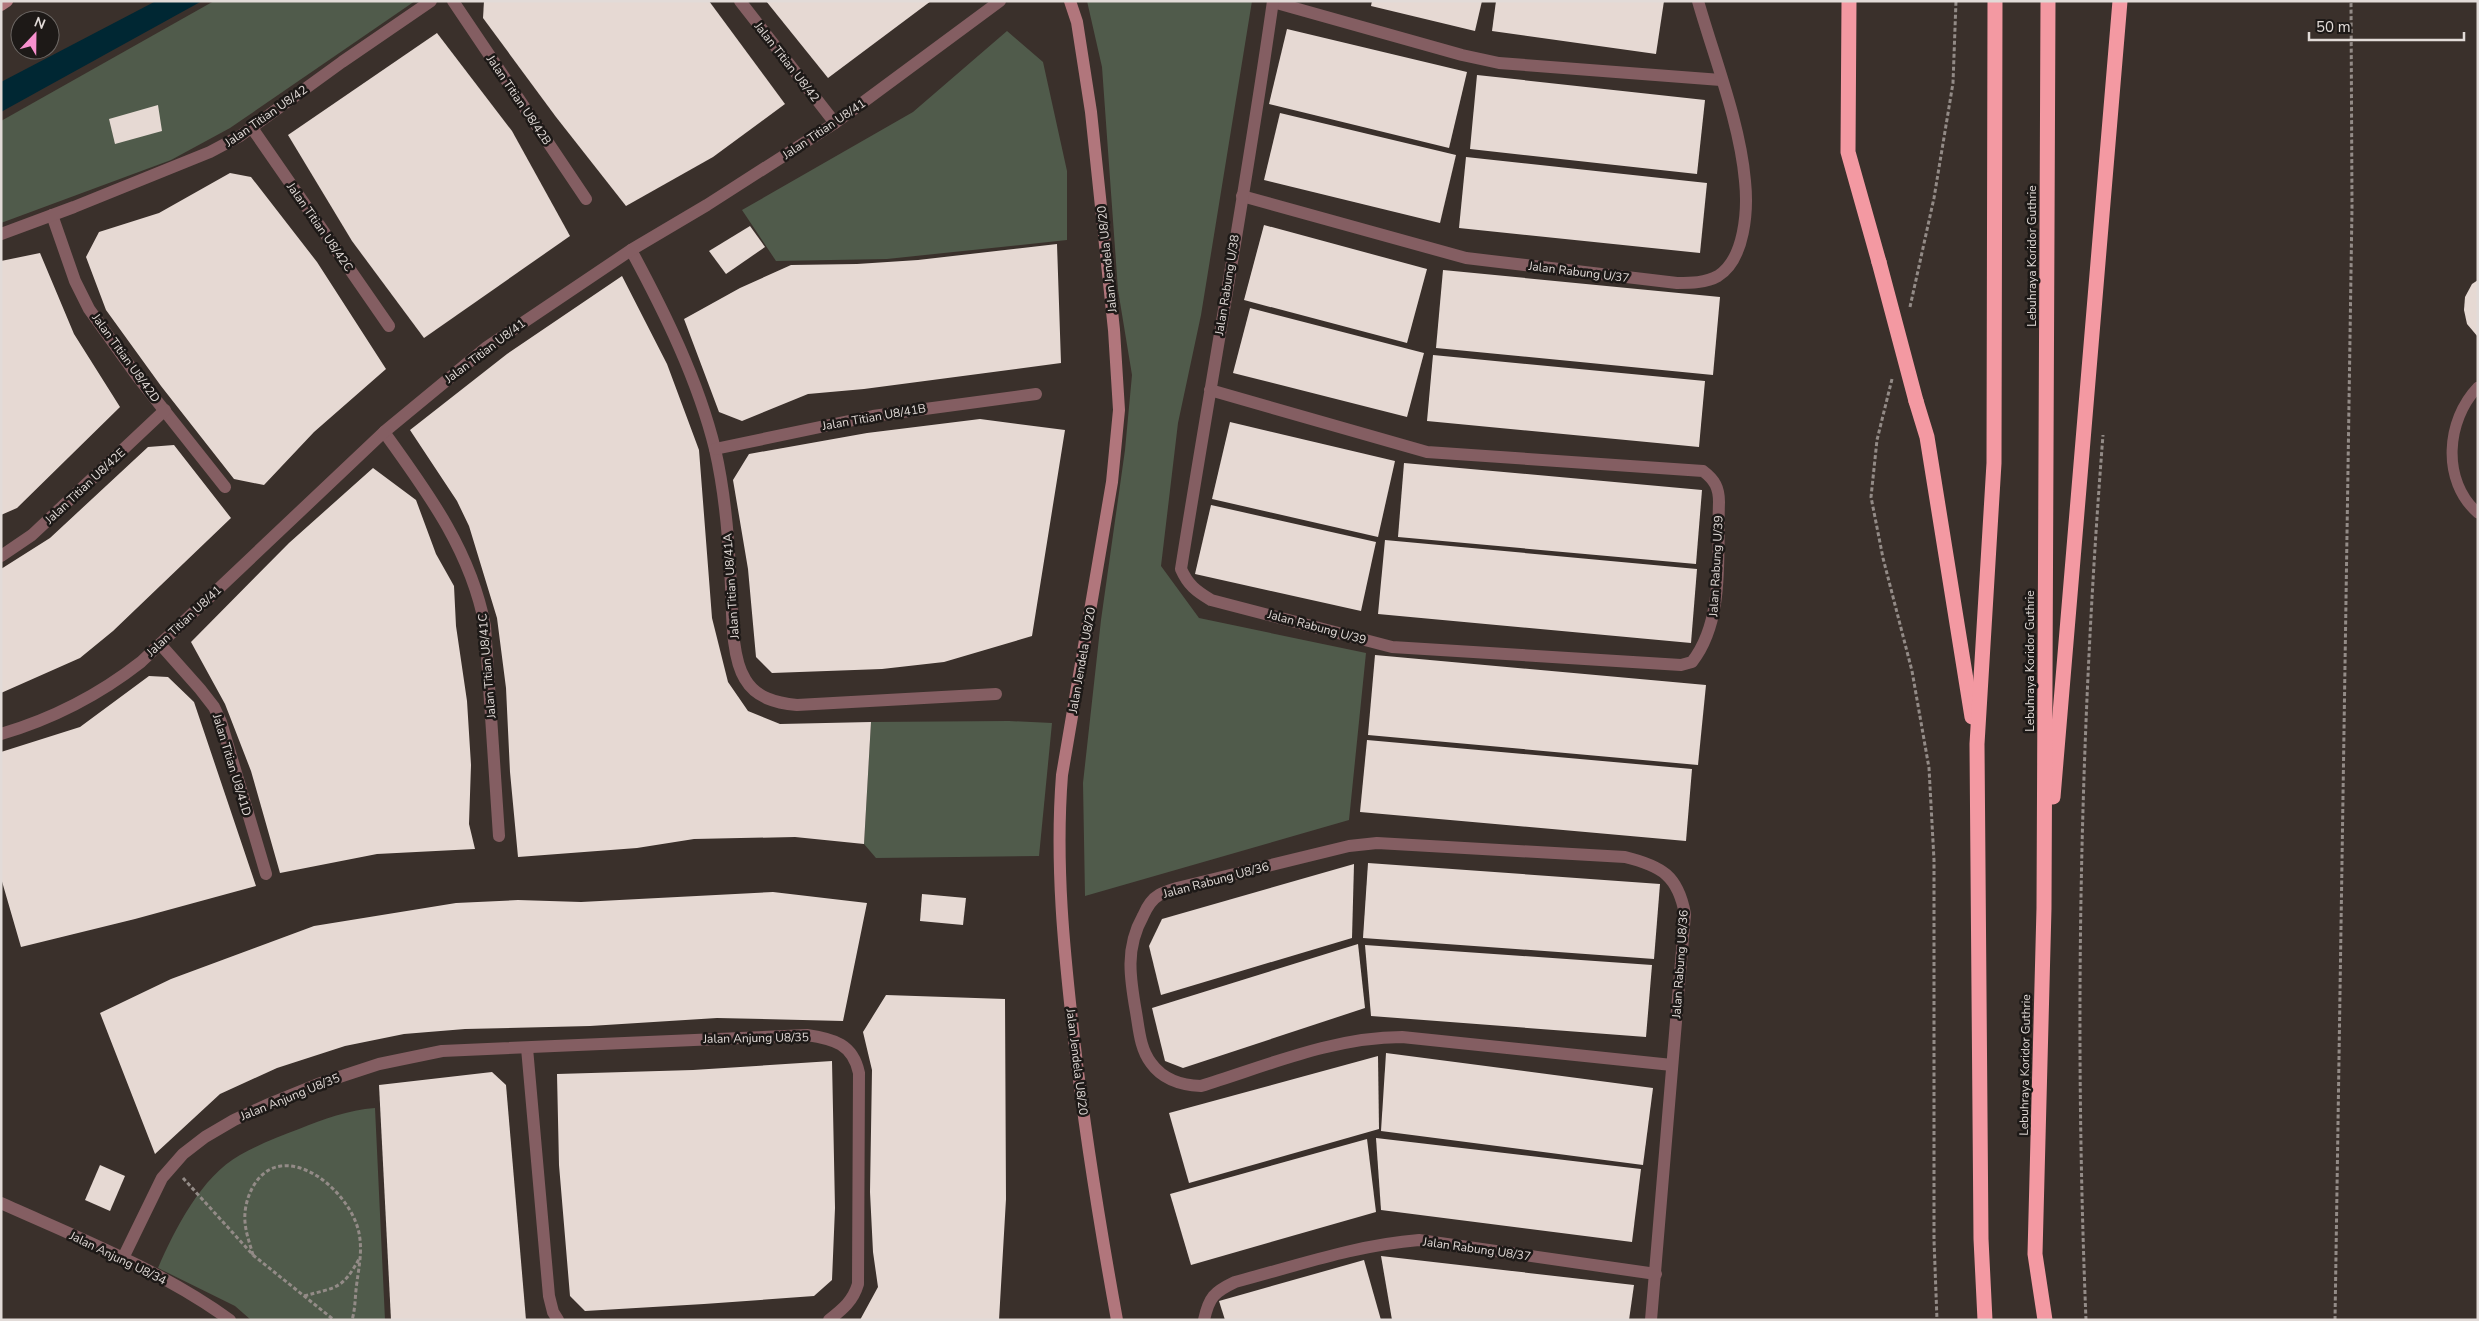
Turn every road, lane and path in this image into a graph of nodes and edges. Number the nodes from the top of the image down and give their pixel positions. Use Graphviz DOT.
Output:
graph roads {
  1 [pos="7,1"];
  2 [pos="431,1"];
  3 [pos="453,1"];
  4 [pos="740,1"];
  5 [pos="1000,1"];
  6 [pos="1070,1"];
  7 [pos="1698,1"];
  8 [pos="1849,1"];
  9 [pos="1956,1"];
  10 [pos="1995,1"];
  11 [pos="2048,1"];
  12 [pos="2120,1"];
  13 [pos="2351,1"];
  14 [pos="1273,2"];
  15 [pos="1,4"];
  16 [pos="1721,80"];
  17 [pos="835,123"];
  18 [pos="252,128"];
  19 [pos="1242,196"];
  20 [pos="586,199"];
  21 [pos="52,215"];
  22 [pos="1,234"];
  23 [pos="631,250"];
  24 [pos="1910,310"];
  25 [pos="389,326"];
  26 [pos="1894,372"];
  27 [pos="2478,387"];
  28 [pos="1210,390"];
  29 [pos="1036,394"];
  30 [pos="164,410"];
  31 [pos="384,432"];
  32 [pos="2104,433"];
  33 [pos="715,449"];
  34 [pos="226,487"];
  35 [pos="2478,513"];
  36 [pos="1,556"];
  37 [pos="1181,569"];
  38 [pos="160,644"];
  39 [pos="996,694"];
  40 [pos="1,734"];
  41 [pos="1977,744"];
  42 [pos="499,836"];
  43 [pos="266,874"];
  44 [pos="2044,908"];
  45 [pos="526,1048"];
  46 [pos="1672,1065"];
  47 [pos="172,1166"];
  48 [pos="1,1204"];
  49 [pos="253,1255"];
  50 [pos="360,1257"];
  51 [pos="123,1258"];
  52 [pos="1656,1274"];
  53 [pos="303,1296"];
  54 [pos="230,1320"];
  55 [pos="334,1320"];
  56 [pos="352,1320"];
  57 [pos="558,1320"];
  58 [pos="829,1320"];
  59 [pos="1117,1320"];
  60 [pos="1204,1320"];
  61 [pos="1651,1320"];
  62 [pos="1937,1320"];
  63 [pos="1985,1320"];
  64 [pos="2044,1320"];
  65 [pos="2086,1320"];
  66 [pos="2335,1320"];
  1 -- 15 [label="street"];
  2 -- 18 [label="street, Jalan Titian U8/42"];
  3 -- 20 [label="street, Jalan Titian U8/42B"];
  4 -- 17 [label="street, Jalan Titian U8/42"];
  5 -- 17 [label="street, Jalan Titian U8/41"];
  6 -- 59 [label="street, Jalan Jendela U8/20"];
  7 -- 16 [label="street, Jalan Rabung U/37"];
  8 -- 41 [label="highway, bridge"];
  9 -- 24 [label="path"];
  10 -- 41 [label="highway"];
  11 -- 44 [label="highway, Lebuhraya Koridor Guthrie"];
  12 -- 44 [label="highway"];
  13 -- 66 [label="path"];
  14 -- 16 [label="street"];
  14 -- 19 [label="street, Jalan Rabung U/38"];
  16 -- 19 [label="street, Jalan Rabung U/37"];
  17 -- 23 [label="street, Jalan Titian U8/41"];
  18 -- 21 [label="street, Jalan Titian U8/42"];
  18 -- 25 [label="street, Jalan Titian U8/42C"];
  19 -- 28 [label="street, Jalan Rabung U/38"];
  21 -- 22 [label="street, Jalan Titian U8/42"];
  21 -- 30 [label="street, Jalan Titian U8/42D"];
  23 -- 31 [label="street, Jalan Titian U8/41"];
  23 -- 33 [label="street, Jalan Titian U8/41A"];
  26 -- 62 [label="path"];
  27 -- 35 [label="lane"];
  28 -- 37 [label="street, Jalan Rabung U/38"];
  28 -- 37 [label="street, Jalan Rabung U/39"];
  29 -- 33 [label="street, Jalan Titian U8/41B"];
  30 -- 34 [label="street, Jalan Titian U8/42D"];
  30 -- 36 [label="street, Jalan Titian U8/42E"];
  31 -- 38 [label="street, Jalan Titian U8/41"];
  31 -- 42 [label="street, Jalan Titian U8/41C"];
  32 -- 65 [label="path"];
  33 -- 39 [label="street, Jalan Titian U8/41A"];
  38 -- 40 [label="street, Jalan Titian U8/41"];
  38 -- 43 [label="street, Jalan Titian U8/41D"];
  41 -- 63 [label="highway"];
  44 -- 64 [label="highway, Lebuhraya Koridor Guthrie"];
  45 -- 47 [label="street, Jalan Anjung U8/35"];
  45 -- 57 [label="street"];
  45 -- 58 [label="street, Jalan Anjung U8/35"];
  46 -- 46 [label="street, Jalan Rabung U8/36"];
  46 -- 52 [label="street, Jalan Rabung U8/36"];
  47 -- 49 [label="path"];
  47 -- 51 [label="street, Jalan Anjung U8/35"];
  48 -- 51 [label="street, Jalan Anjung U8/34"];
  49 -- 50 [label="path"];
  49 -- 53 [label="path"];
  50 -- 53 [label="path"];
  50 -- 56 [label="path"];
  51 -- 54 [label="street, Jalan Anjung U8/34"];
  52 -- 60 [label="street, Jalan Rabung U8/37"];
  52 -- 61 [label="street, Jalan Rabung U8/36"];
  53 -- 55 [label="path"];
}
